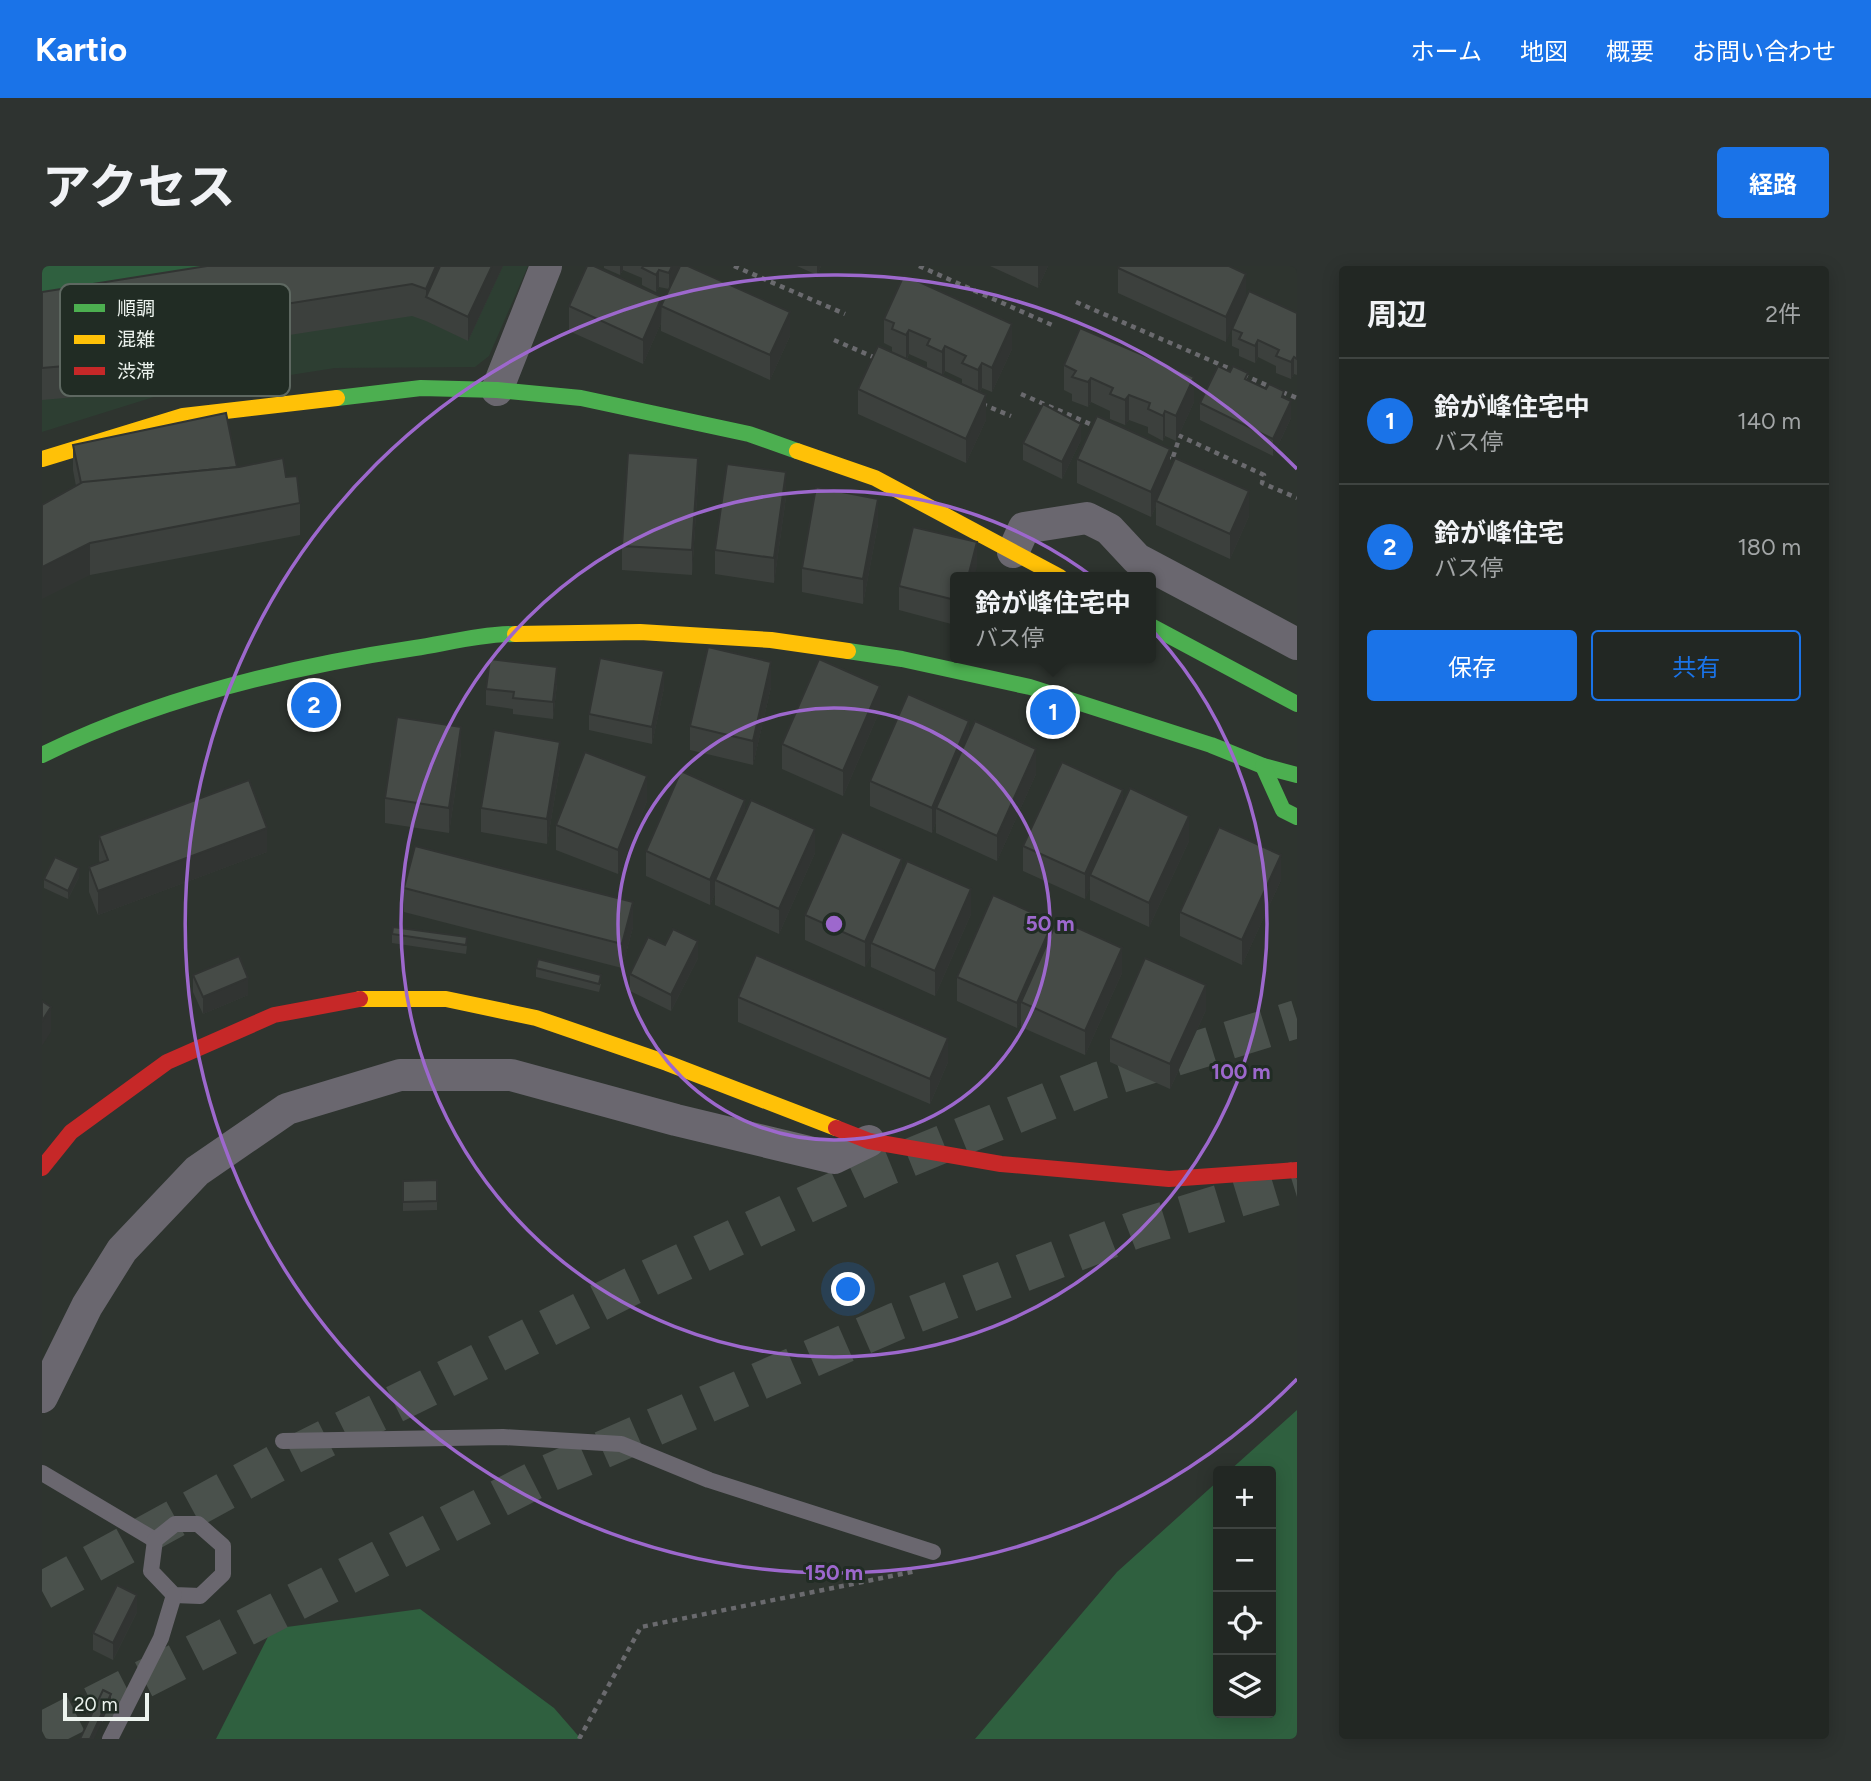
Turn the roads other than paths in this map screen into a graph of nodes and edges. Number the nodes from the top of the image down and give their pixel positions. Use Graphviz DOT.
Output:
graph roads {
  1 [pos="546,266"];
  2 [pos="497,390"];
  3 [pos="42,460"];
  4 [pos="1013,552"];
  5 [pos="1051,572"];
  6 [pos="1156,629"];
  7 [pos="1297,643"];
  8 [pos="1297,704"];
  9 [pos="42,755"];
  10 [pos="1263,766"];
  11 [pos="1297,775"];
  12 [pos="1297,817"];
  13 [pos="869,1141"];
  14 [pos="42,1168"];
  15 [pos="1297,1170"];
  16 [pos="42,1397"];
  17 [pos="283,1441"];
  18 [pos="42,1473"];
  19 [pos="155,1540"];
  20 [pos="933,1552"];
  21 [pos="174,1595"];
  22 [pos="110,1739"];
  1 -- 2 [label="street"];
  2 -- 3 [label="street"];
  2 -- 4 [label="street"];
  4 -- 5 [label="street"];
  4 -- 7 [label="street"];
  6 -- 8 [label="street"];
  9 -- 10 [label="street"];
  10 -- 11 [label="street"];
  10 -- 12 [label="street"];
  13 -- 14 [label="street"];
  13 -- 15 [label="street"];
  13 -- 16 [label="street"];
  17 -- 20 [label="lane"];
  18 -- 19 [label="lane"];
  19 -- 21 [label="lane"];
  19 -- 21 [label="lane"];
  21 -- 22 [label="lane"];
}
